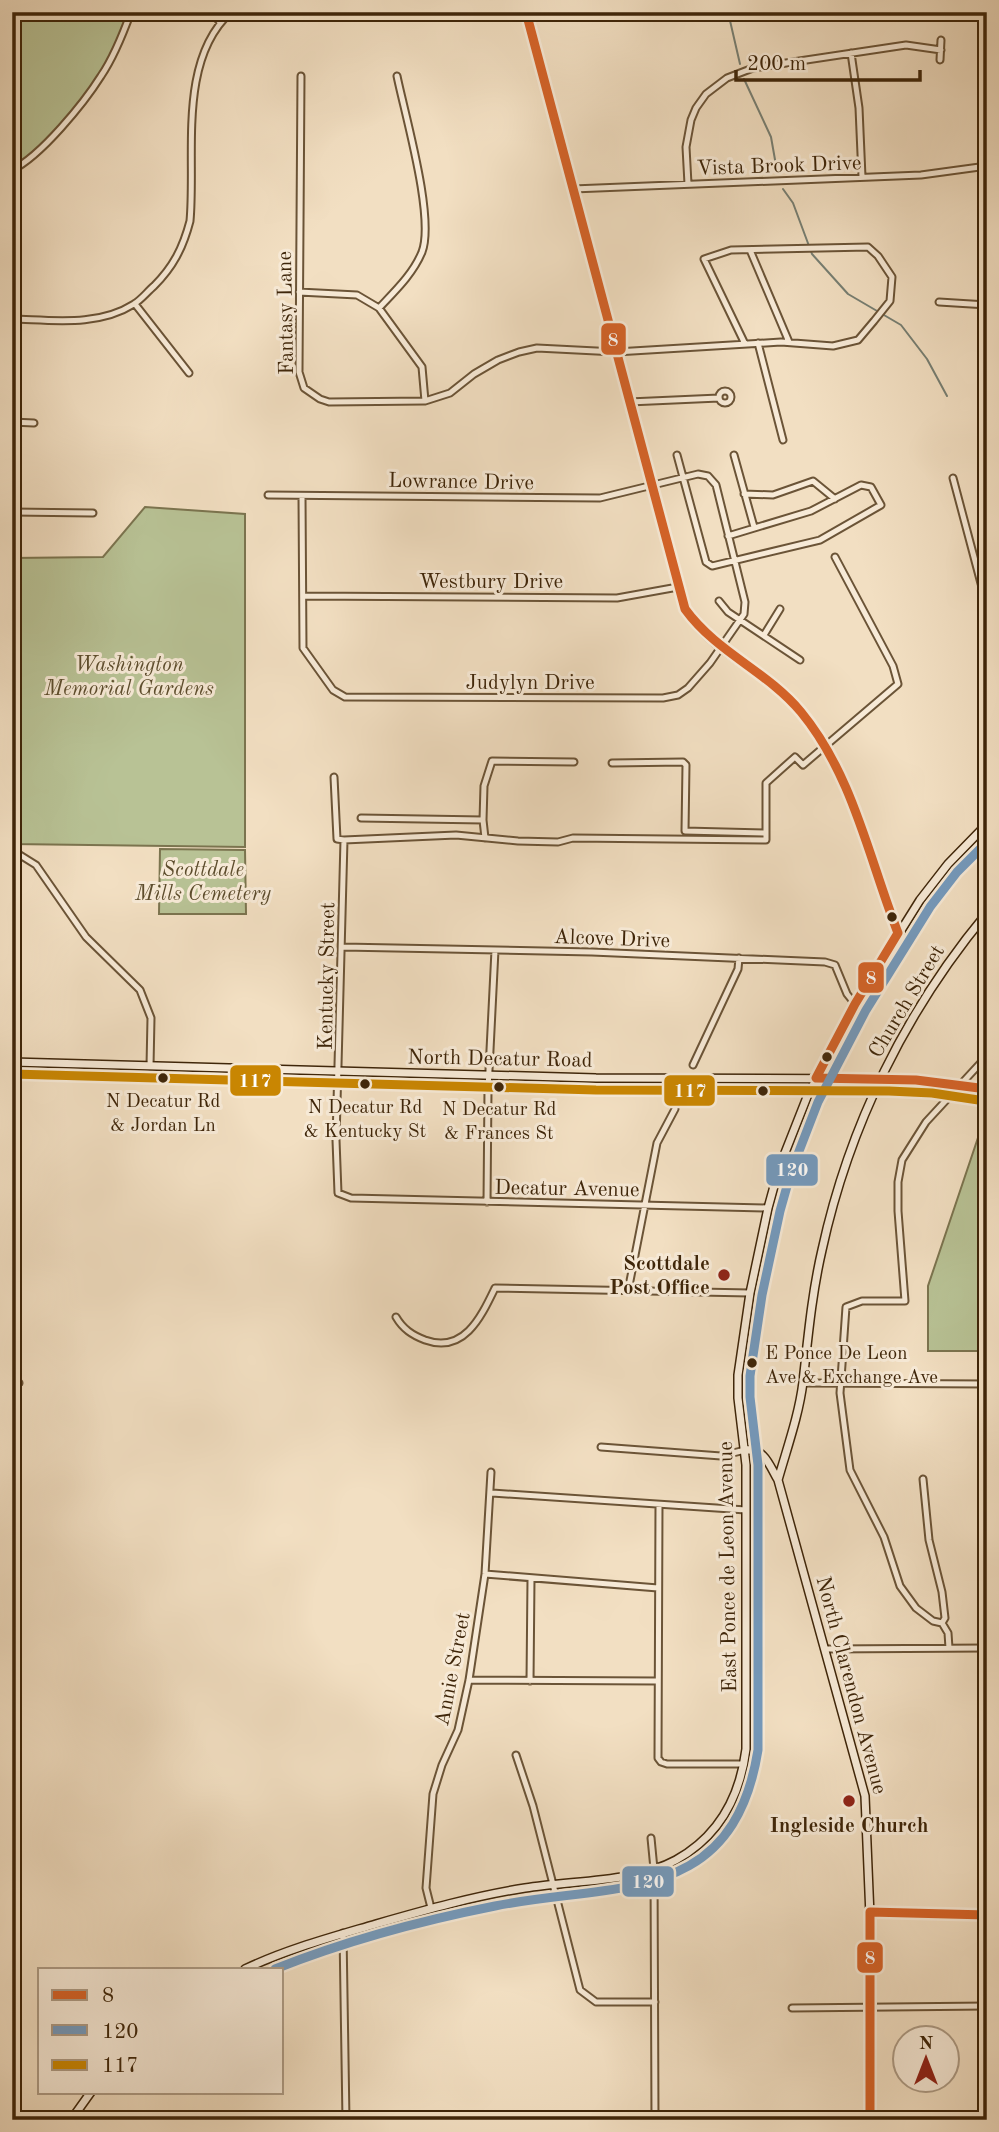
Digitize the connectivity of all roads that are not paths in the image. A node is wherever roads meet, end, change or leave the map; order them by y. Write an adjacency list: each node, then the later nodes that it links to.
1 (131, 12): 13 (street)
2 (211, 12): 5 (street)
3 (231, 12): 5 (street)
4 (526, 12): 16 (main road)
5 (220, 22): 20 (street)
6 (941, 40): 7 (street)
7 (941, 50): 8 (street); 9 (street)
8 (851, 54): 14 (street); 15 (street)
9 (940, 60)
10 (301, 76): 18 (street, Fantasy Lane)
11 (397, 76): 22 (street)
12 (987, 166): 14 (street, Vista Brook Drive)
13 (12, 170)
14 (862, 177): 15 (street, Vista Brook Drive)
15 (688, 184): 16 (street, Vista Brook Drive)
16 (573, 189): 27 (main road)
17 (750, 250): 24 (street); 24 (street, Fantasy Lane); 26 (street)
18 (299, 292): 22 (street); 30 (street, Fantasy Lane)
19 (939, 302): 21 (street)
20 (135, 304): 23 (street); 28 (street)
21 (987, 305)
22 (379, 307): 30 (street)
23 (12, 319)
24 (789, 342): 25 (street, Fantasy Lane)
25 (758, 343): 26 (street, Fantasy Lane); 34 (street)
26 (745, 344): 27 (street, Fantasy Lane)
27 (616, 352): 30 (street, Fantasy Lane); 31 (main road)
28 (189, 373)
29 (719, 398): 31 (street)
30 (425, 401)
31 (629, 402): 39 (main road)
32 (12, 422): 33 (street)
33 (34, 423)
34 (783, 439)
35 (677, 455): 37 (street)
36 (734, 455): 40 (street)
37 (683, 478): 39 (street, Lowrance Drive); 47 (street); 49 (street)
38 (953, 478): 53 (street)
39 (652, 487): 42 (street, Lowrance Drive); 50 (main road)
40 (744, 494): 43 (street); 46 (street)
41 (268, 495): 42 (street, Lowrance Drive)
42 (302, 496): 51 (street)
43 (835, 499): 46 (street); 49 (street)
44 (12, 512): 45 (street)
45 (93, 513)
46 (754, 527): 47 (street)
47 (728, 536): 49 (street)
48 (835, 557): 59 (street)
49 (734, 562): 55 (street)
50 (678, 587): 51 (street, Westbury Drive); 57 (main road)
51 (303, 596): 57 (street, Judylyn Drive)
52 (719, 601): 55 (street)
53 (987, 606)
54 (780, 609): 56 (street)
55 (741, 619): 56 (street); 57 (street, Judylyn Drive)
56 (764, 635): 58 (street)
57 (720, 648): 59 (main road)
58 (800, 660)
59 (825, 746): 66 (street); 71 (main road)
60 (574, 762): 64 (street)
61 (612, 763): 66 (street)
62 (334, 777): 68 (street, Kentucky Street)
63 (361, 818): 64 (street)
64 (483, 820): 67 (street)
65 (987, 824): 71 (main road, East Ponce de Leon Avenue)
66 (685, 835): 67 (street)
67 (485, 838): 68 (street)
68 (344, 840): 72 (street, Kentucky Street)
69 (12, 850): 79 (street)
70 (987, 913): 83 (main road, Church Street)
71 (898, 933): 75 (main road, East Ponce de Leon Avenue)
72 (343, 947): 73 (street, Alcove Drive); 80 (street, Kentucky Street)
73 (495, 950): 74 (street, Alcove Drive); 81 (street)
74 (739, 958): 75 (street, Alcove Drive); 78 (street)
75 (855, 1004): 82 (main road, East Ponce de Leon Avenue)
76 (987, 1056): 84 (street)
77 (12, 1062): 79 (main road, North Decatur Road)
78 (693, 1065)
79 (150, 1066): 80 (main road, North Decatur Road)
80 (338, 1071): 81 (main road, North Decatur Road); 87 (street, Kentucky Street)
81 (490, 1075): 82 (main road, North Decatur Road); 88 (street)
82 (816, 1079): 83 (main road, North Decatur Road); 90 (main road, East Ponce de Leon Avenue)
83 (879, 1079): 84 (main road, North Decatur Road); 94 (main road, Church Street)
84 (960, 1084): 85 (main road, North Decatur Road); 95 (street)
85 (987, 1089)
86 (675, 1109): 89 (street)
87 (366, 1198): 88 (street, Decatur Avenue)
88 (487, 1202): 89 (street, Decatur Avenue)
89 (644, 1206): 90 (street, Decatur Avenue); 91 (street)
90 (768, 1208): 92 (main road, East Ponce de Leon Avenue)
91 (628, 1291): 92 (street); 93 (street)
92 (750, 1293): 99 (main road, East Ponce de Leon Avenue)
93 (396, 1317)
94 (803, 1383): 95 (street); 102 (main road, Church Street)
95 (839, 1384): 96 (street); 109 (street)
96 (986, 1384): 97 (street)
97 (987, 1424)
98 (601, 1447): 99 (street)
99 (745, 1450): 102 (main road, North Clarendon Avenue); 105 (main road, East Ponce de Leon Avenue)
100 (491, 1472): 103 (street, Annie Street)
101 (923, 1479): 109 (street)
102 (778, 1480): 112 (main road, North Clarendon Avenue)
103 (492, 1493): 104 (street); 106 (street, Annie Street)
104 (659, 1505): 105 (street); 108 (street)
105 (746, 1510): 117 (main road, East Ponce de Leon Avenue)
106 (485, 1574): 107 (street); 113 (street, Annie Street)
107 (531, 1578): 108 (street); 114 (street)
108 (658, 1588): 115 (street)
109 (942, 1623): 110 (street)
110 (948, 1648): 111 (street); 112 (street)
111 (987, 1648)
112 (825, 1649): 122 (main road, North Clarendon Avenue)
113 (469, 1681): 114 (street); 121 (street, Annie Street)
114 (530, 1681): 115 (street)
115 (657, 1681): 117 (street)
116 (516, 1755): 120 (street)
117 (744, 1764): 119 (main road, East Ponce de Leon Avenue)
118 (651, 1838): 119 (street)
119 (654, 1869): 120 (main road, East Ponce de Leon Avenue); 126 (street)
120 (554, 1884): 121 (main road, East Ponce de Leon Avenue); 126 (street)
121 (431, 1909): 124 (main road, East Ponce de Leon Avenue)
122 (870, 1912): 123 (street); 127 (main road, North Clarendon Avenue)
123 (987, 1915)
124 (343, 1933): 125 (main road, East Ponce de Leon Avenue); 132 (street)
125 (248, 1968)
126 (655, 2002): 133 (street)
127 (871, 2006): 128 (street); 129 (street); 134 (main road, North Clarendon Avenue)
128 (987, 2006)
129 (792, 2008)
130 (90, 2094): 131 (main road)
131 (71, 2120)
132 (346, 2120)
133 (655, 2120)
134 (870, 2120)

